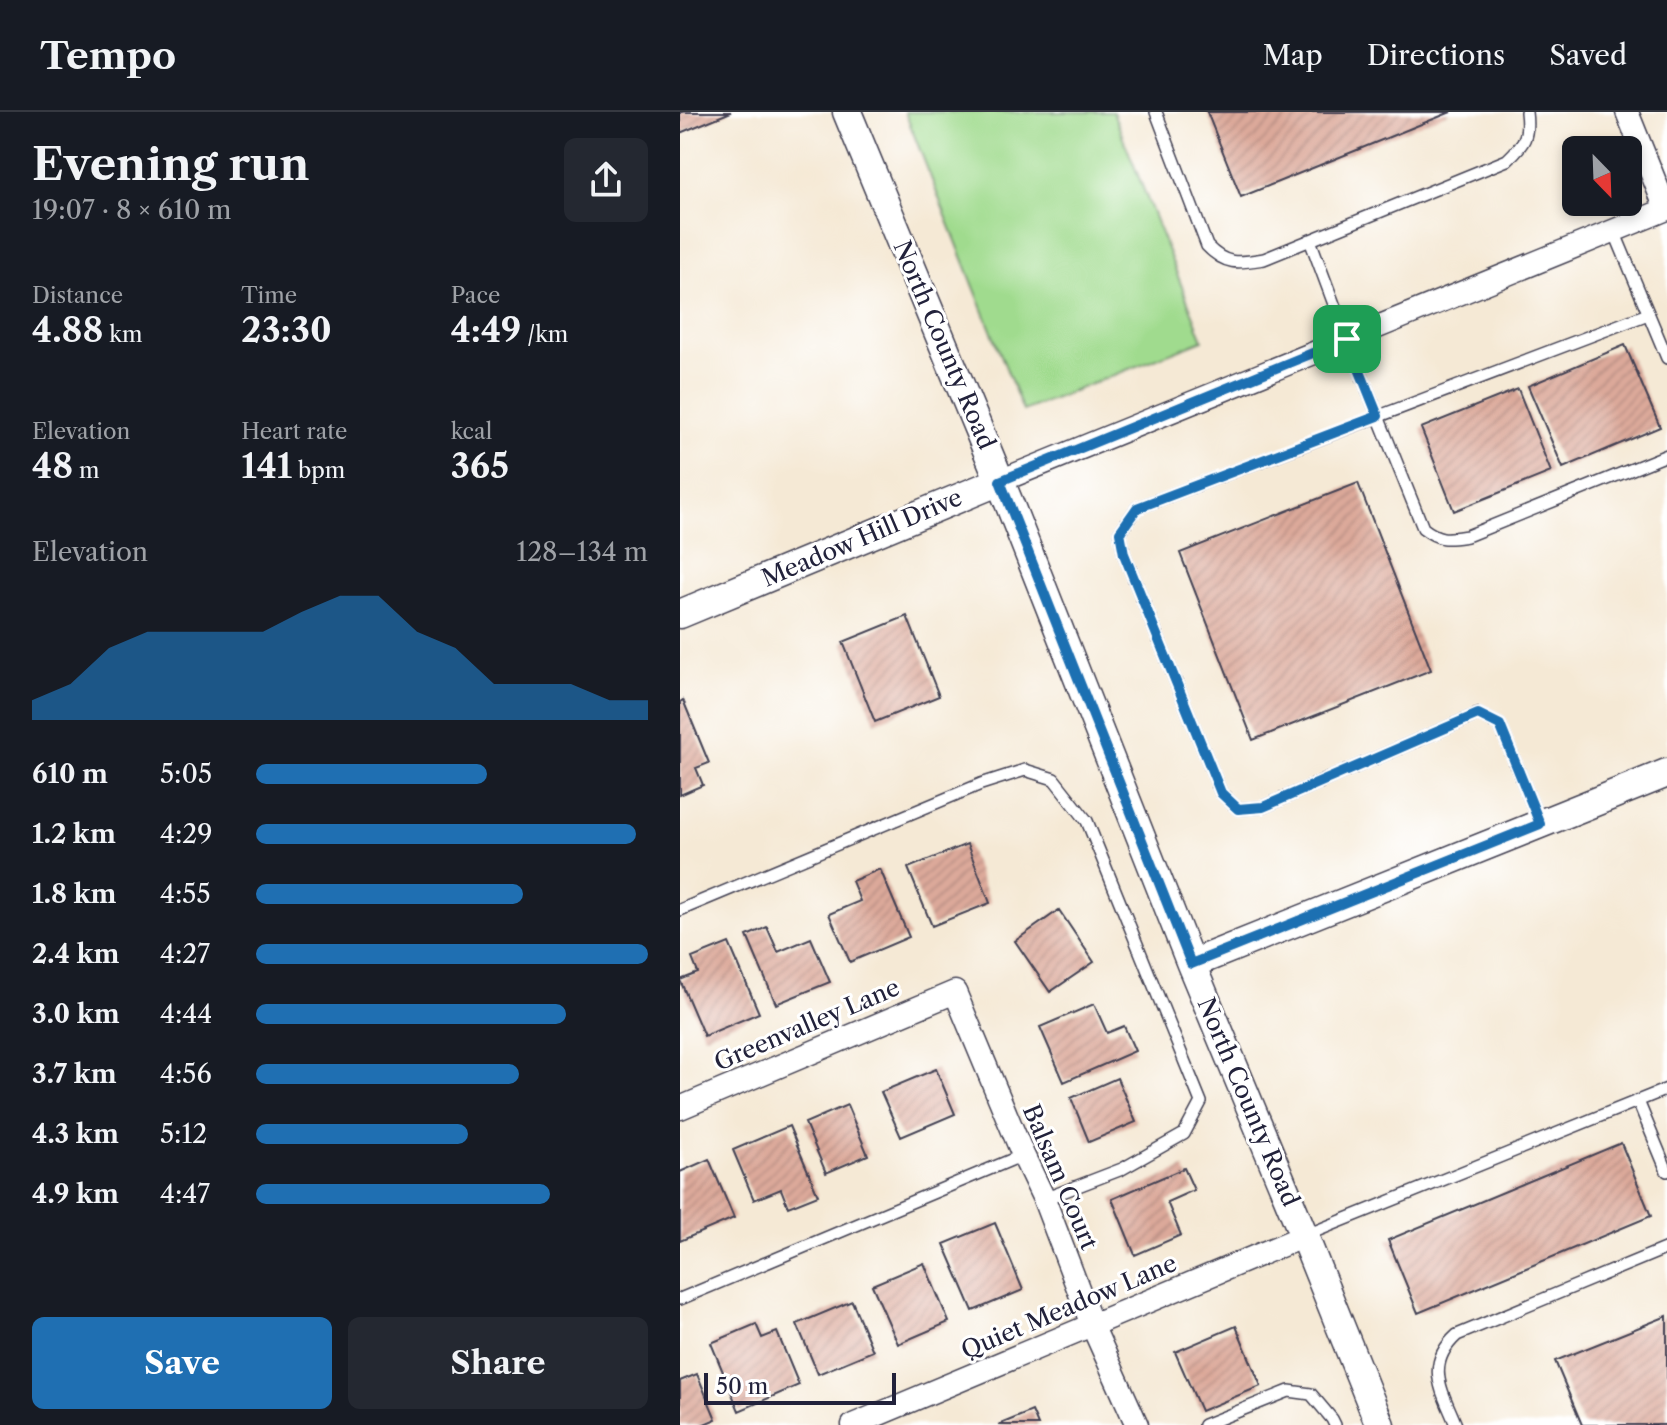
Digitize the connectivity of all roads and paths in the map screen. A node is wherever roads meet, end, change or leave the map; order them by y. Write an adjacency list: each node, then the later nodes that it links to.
1 (847, 112): 13 (street, North County Road)
2 (1156, 112): 7 (lane)
3 (1526, 112): 7 (lane)
4 (1627, 112): 5 (street)
5 (1667, 210): 6 (street, Meadow Hill Drive)
6 (1614, 231): 8 (lane); 9 (street, Meadow Hill Drive)
7 (1310, 240): 9 (lane)
8 (1648, 314): 10 (lane); 11 (lane)
9 (1347, 339): 11 (lane); 13 (street, Meadow Hill Drive)
10 (1667, 358)
11 (1378, 416): 12 (lane); 16 (lane)
12 (1667, 455)
13 (1000, 481): 14 (street, Meadow Hill Drive); 18 (street, North County Road)
14 (680, 614)
15 (1667, 773): 16 (street)
16 (1540, 824): 18 (street)
17 (680, 910): 25 (lane)
18 (1191, 964): 26 (street, North County Road)
19 (955, 992): 22 (street, Greenvalley Lane); 23 (street, Balsam Court)
20 (1667, 1089): 21 (lane)
21 (1638, 1101): 24 (lane); 26 (lane)
22 (680, 1108)
23 (1023, 1155): 25 (street, Balsam Court); 28 (lane)
24 (1667, 1171)
25 (1044, 1199): 29 (street, Balsam Court)
26 (1304, 1236): 29 (street, Quiet Meadow Lane); 34 (street, North County Road)
27 (1667, 1248): 35 (lane)
28 (680, 1299)
29 (1092, 1325): 30 (street, Quiet Meadow Lane); 31 (street, Balsam Court)
30 (855, 1425)
31 (1137, 1425)
32 (1204, 1425): 33 (lane)
33 (1335, 1425)
34 (1380, 1425)
35 (1456, 1425)

